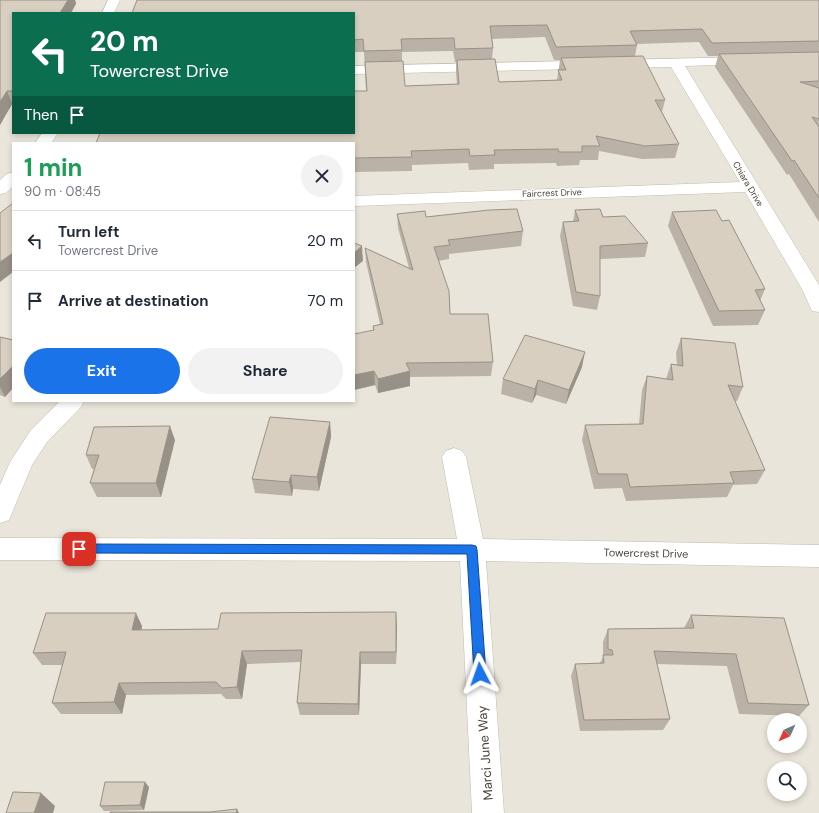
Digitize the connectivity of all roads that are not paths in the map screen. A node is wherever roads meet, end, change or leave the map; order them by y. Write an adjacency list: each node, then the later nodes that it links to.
1 (114, 0): 2 (street)
2 (108, 12)
3 (755, 61): 4 (street)
4 (676, 63): 5 (street); 7 (street, Chiara Drive)
5 (355, 70)
6 (12, 178): 8 (street)
7 (750, 187): 9 (street, Faircrest Drive); 10 (street, Chiara Drive)
8 (0, 189)
9 (355, 201)
10 (819, 306)
11 (72, 402): 13 (street)
12 (454, 457): 15 (street)
13 (0, 513)
14 (0, 549): 15 (street, Towercrest Drive)
15 (472, 550): 16 (street, Towercrest Drive); 17 (street, Marci June Way)
16 (819, 556)
17 (488, 813)

